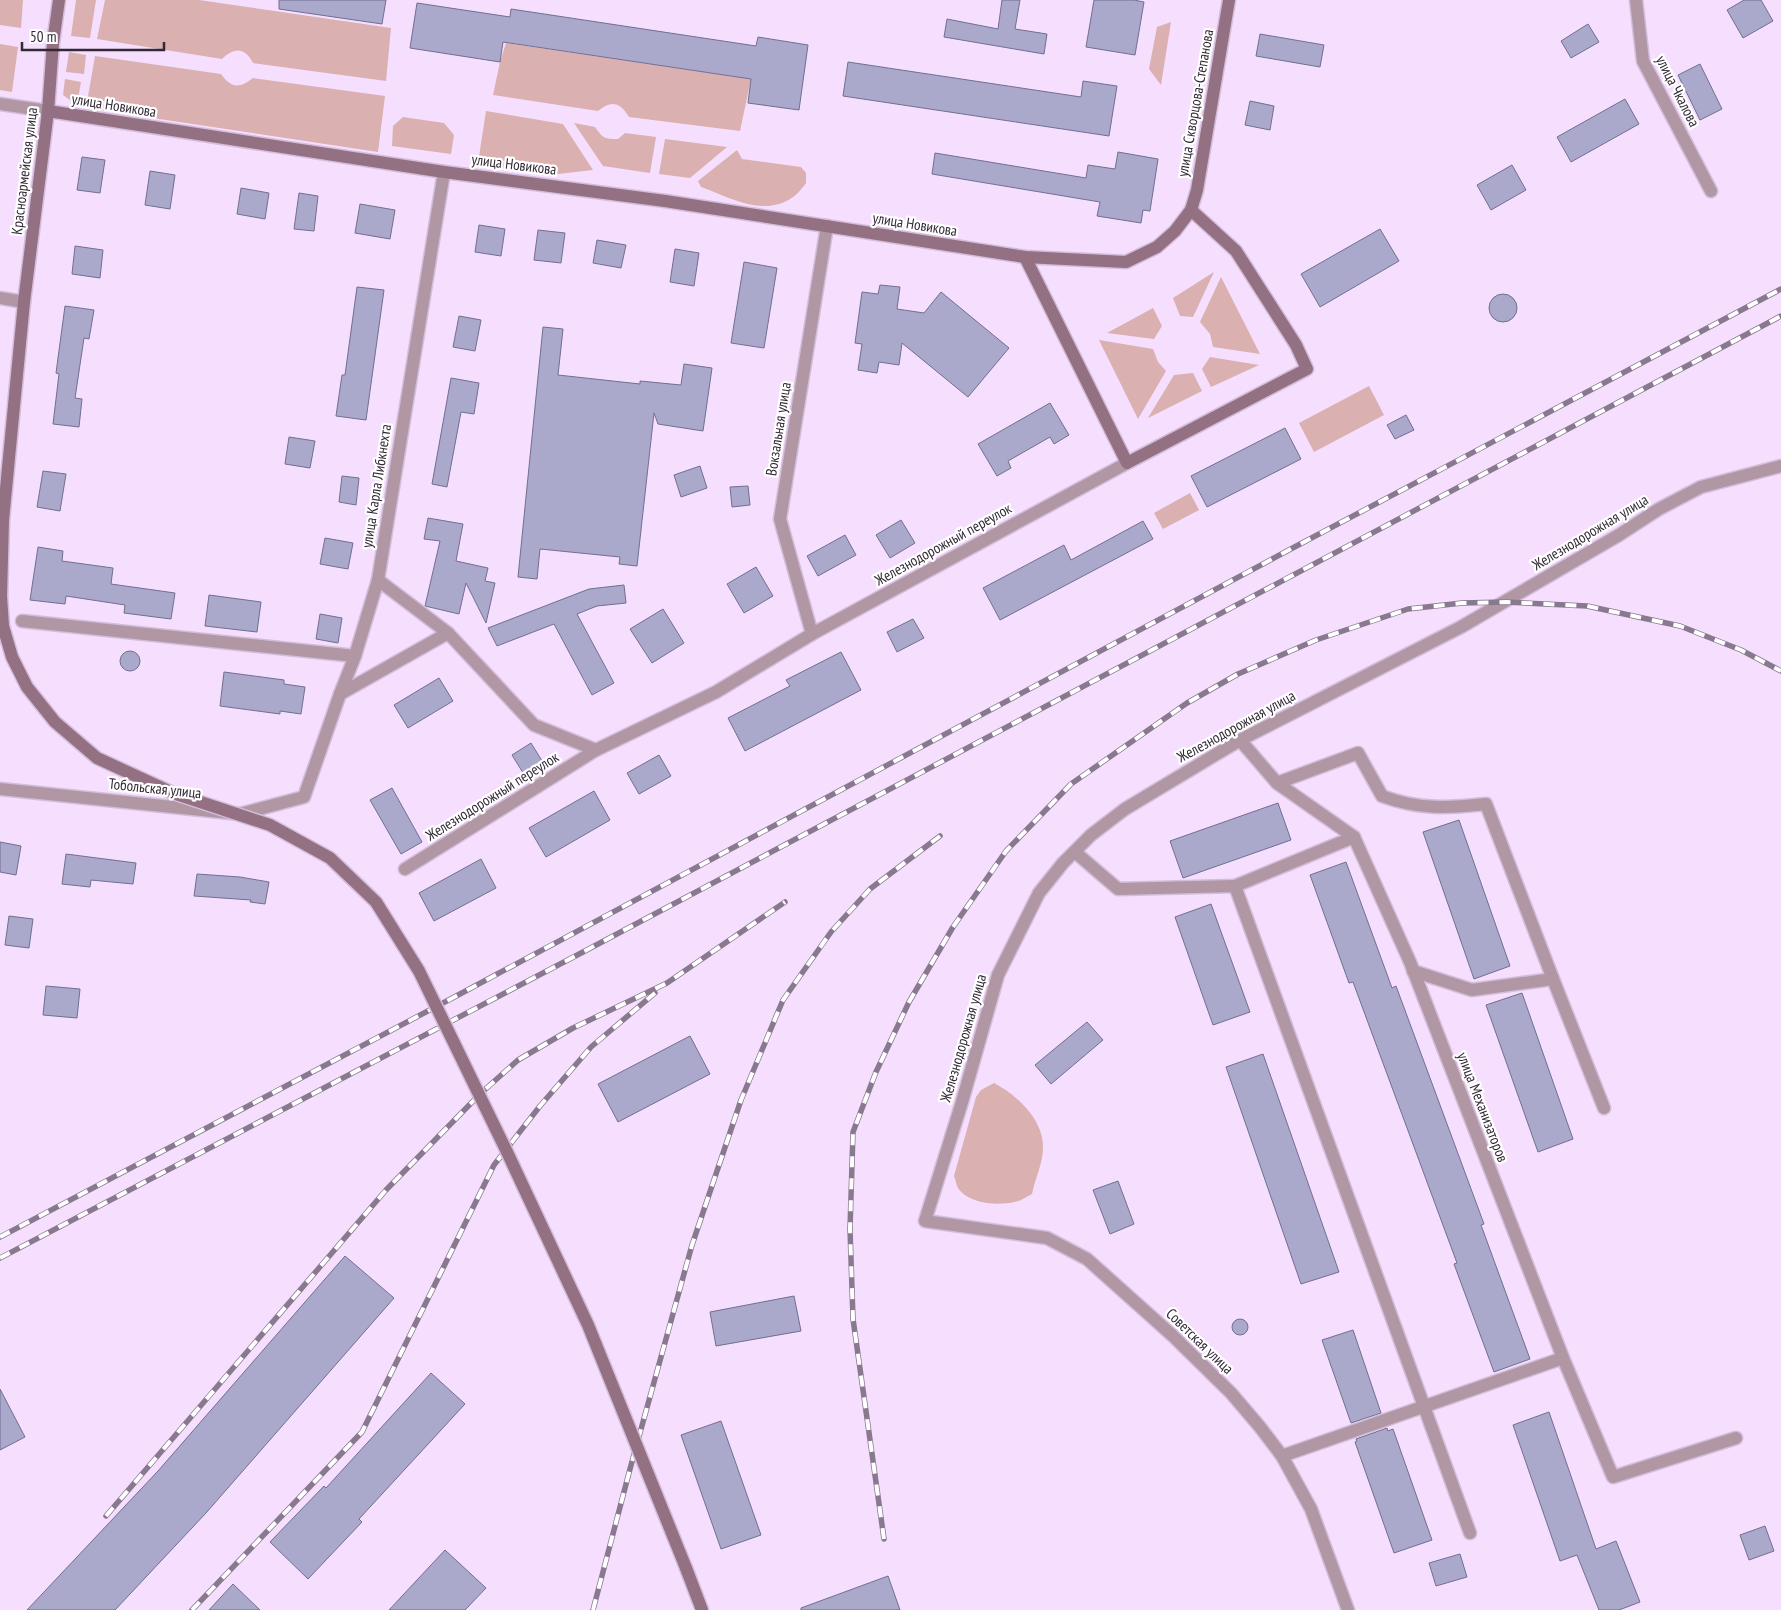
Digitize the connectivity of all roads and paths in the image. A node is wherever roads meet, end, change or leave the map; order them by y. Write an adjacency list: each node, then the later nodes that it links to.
1 (59, 0): 5 (street, Красноармейская улица)
2 (1229, 0): 8 (street, улица Скворцова-Степанова)
3 (1636, 0): 7 (street, улица Чкалова)
4 (0, 104): 5 (street, улица Новикова)
5 (48, 111): 6 (street, улица Новикова); 12 (street, Красноармейская улица)
6 (444, 172): 9 (street, улица Новикова); 17 (street, улица Карла Либкнехта)
7 (1711, 191)
8 (1191, 210): 10 (street, улица Новикова); 13 (street, Железнодорожный переулок)
9 (827, 226): 10 (street, улица Новикова); 21 (street, Вокзальная улица)
10 (1024, 257): 13 (street)
11 (0, 298): 12 (street)
12 (24, 302): 14 (street, Красноармейская улица)
13 (1127, 463): 21 (street, Железнодорожный переулок)
14 (8, 464): 16 (street, Красноармейская улица); 18 (street, Красноармейская улица)
15 (1781, 466): 24 (street, Железнодорожная улица)
16 (0, 493)
17 (378, 580): 20 (street, Железнодорожный переулок); 22 (street, улица Карла Либкнехта)
18 (1, 596): 42 (street, Красноармейская улица, bridge)
19 (22, 621): 22 (street)
20 (448, 633): 23 (street); 25 (street, Железнодорожный переулок)
21 (812, 634): 25 (street, Железнодорожный переулок)
22 (355, 656): 23 (street, улица Карла Либкнехта)
23 (340, 694): 28 (street, улица Карла Либкнехта)
24 (1240, 740): 26 (street); 30 (street, Железнодорожная улица)
25 (596, 750): 31 (street, Железнодорожный переулок)
26 (1277, 783): 29 (street); 34 (street)
27 (0, 789): 28 (street, Тобольская улица)
28 (304, 797)
29 (1354, 837): 32 (street); 33 (street, улица Механизаторов)
30 (1075, 852): 32 (street); 36 (street, Железнодорожная улица)
31 (405, 869)
32 (1235, 886): 38 (street)
33 (1413, 971): 34 (street); 37 (street, улица Механизаторов)
34 (1552, 979): 35 (street)
35 (1604, 1108)
36 (925, 1221): 40 (street, Советская улица)
37 (1563, 1358): 38 (street); 39 (street, улица Механизаторов)
38 (1424, 1407): 40 (street); 41 (street)
39 (1736, 1438)
40 (1282, 1456): 43 (street, Советская улица)
41 (1470, 1534)
42 (702, 1610)
43 (1348, 1610)

